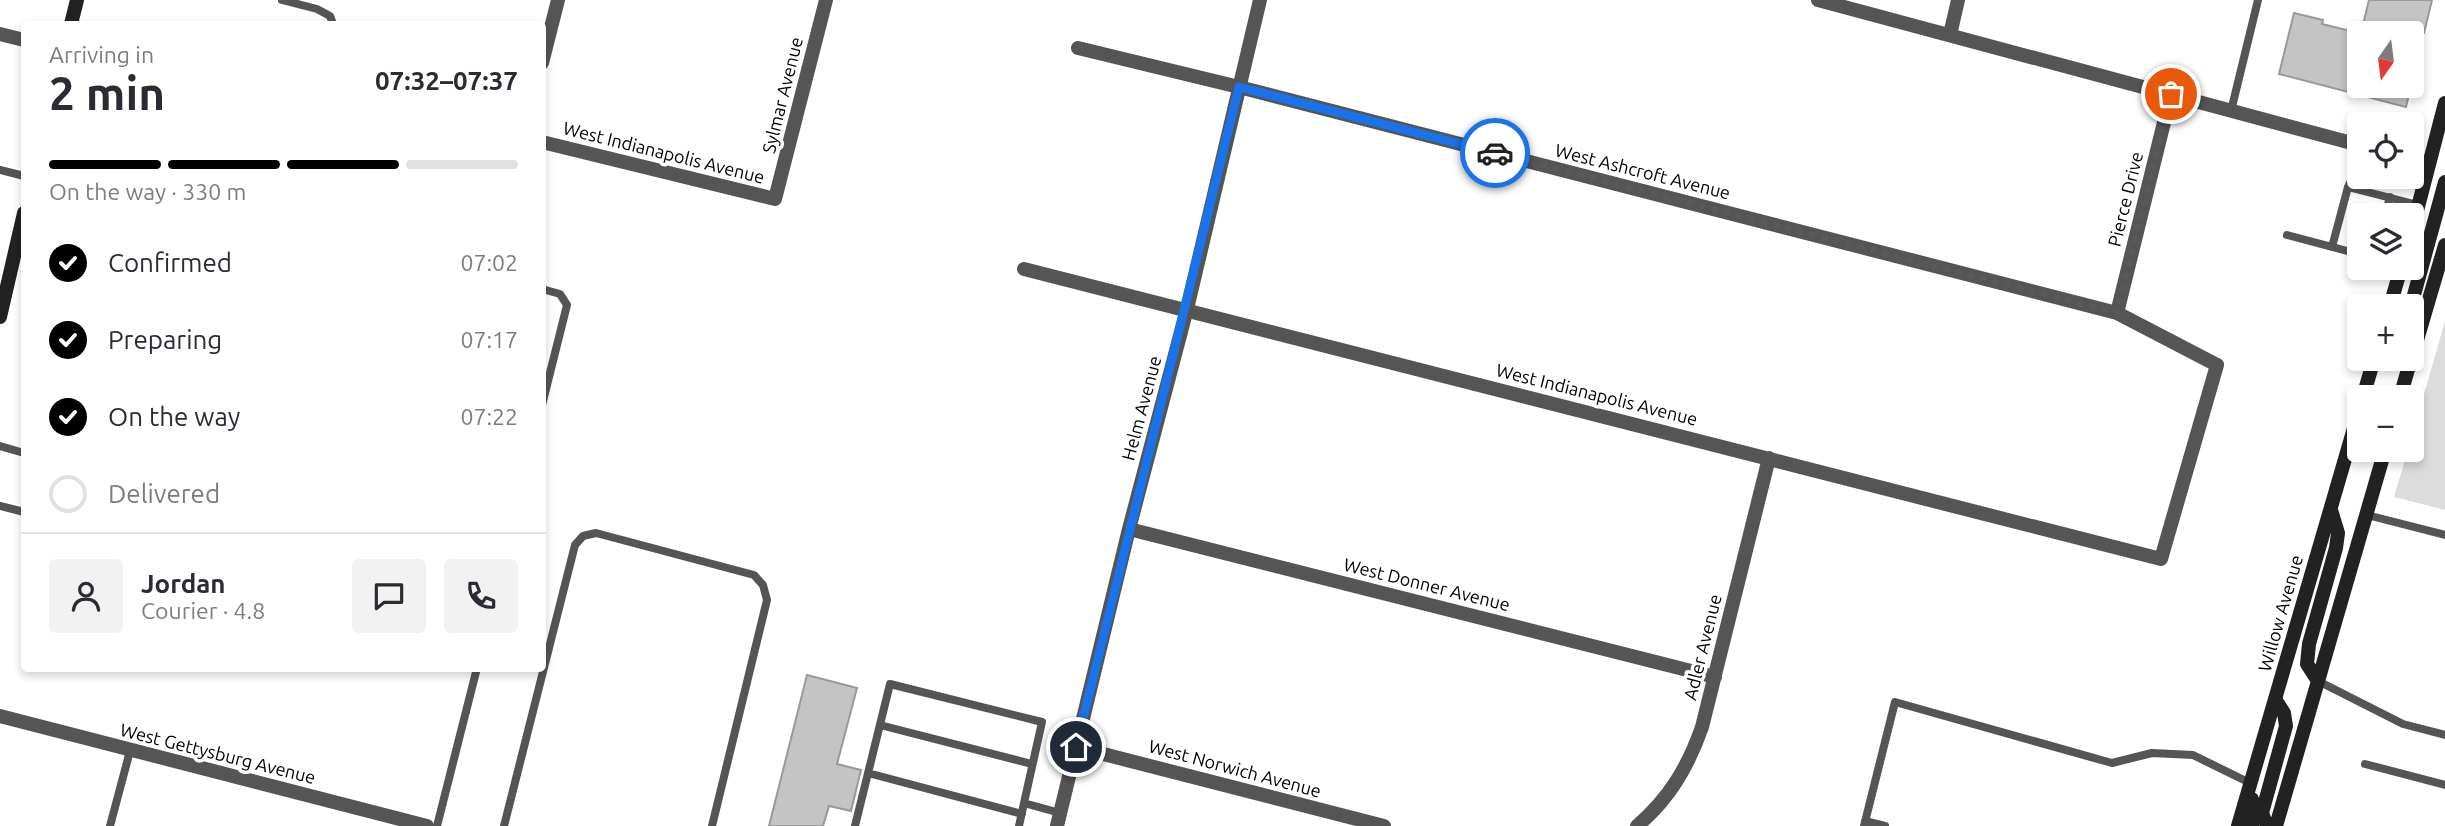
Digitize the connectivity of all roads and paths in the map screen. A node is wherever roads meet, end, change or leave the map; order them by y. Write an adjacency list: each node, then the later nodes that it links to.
1 (77, 0): 9 (main road)
2 (282, 0): 10 (lane)
3 (558, 0): 14 (street)
4 (826, 0): 30 (street, Sylmar Avenue)
5 (1260, 0): 16 (street, Helm Avenue)
6 (1818, 0): 12 (street)
7 (1958, 0): 12 (street)
8 (2258, 0): 19 (lane)
9 (72, 21)
10 (332, 21)
11 (0, 34): 13 (street)
12 (1950, 35): 17 (street)
13 (21, 39)
14 (546, 47)
15 (1078, 48): 16 (street, West Ashcroft Avenue)
16 (1239, 87): 43 (street, Helm Avenue); 44 (street, West Ashcroft Avenue)
17 (2171, 94): 19 (street); 44 (street, Pierce Drive)
18 (2445, 103): 23 (main road)
19 (2231, 111): 20 (street)
20 (2347, 142)
21 (546, 143): 30 (street, West Indianapolis Avenue)
22 (2424, 163): 23 (street)
23 (2429, 164): 26 (main road); 33 (main road)
24 (0, 170): 25 (lane)
25 (21, 175)
26 (2445, 179): 41 (main road)
27 (2347, 189): 37 (lane)
28 (2356, 189): 29 (lane)
29 (2390, 197): 31 (lane); 32 (lane)
30 (775, 199)
31 (2388, 203)
32 (2411, 203)
33 (2419, 203)
34 (21, 225): 42 (main road)
35 (2287, 235): 37 (lane)
36 (2445, 246): 45 (main road)
37 (2332, 247): 38 (lane)
38 (2347, 251)
39 (1024, 269): 43 (street, West Indianapolis Avenue)
40 (546, 290): 47 (lane)
41 (2414, 294)
42 (2, 298): 46 (main road)
43 (1187, 309): 51 (street, West Indianapolis Avenue); 57 (street, Helm Avenue)
44 (2117, 313): 59 (street, West Ashcroft Avenue)
45 (2424, 314)
46 (0, 317)
47 (546, 389)
48 (0, 446): 49 (lane)
49 (21, 452)
50 (2347, 452): 54 (main road, Willow Avenue)
51 (1769, 458): 59 (street, West Indianapolis Avenue); 63 (street, Adler Avenue)
52 (2382, 462): 56 (main road)
53 (0, 506): 55 (lane)
54 (2330, 509): 64 (main road); 65 (main road, Willow Avenue)
55 (21, 511)
56 (2367, 515): 58 (lane); 64 (main road)
57 (1129, 529): 63 (street, West Donner Avenue); 69 (street, Helm Avenue)
58 (2445, 535)
59 (2161, 559)
60 (546, 660): 84 (lane)
61 (476, 672): 82 (lane)
62 (543, 672): 83 (lane)
63 (1715, 677): 88 (street, Adler Avenue)
64 (2318, 681): 68 (lane); 93 (main road)
65 (2275, 699): 74 (main road, Willow Avenue); 92 (main road)
66 (0, 716): 70 (street, West Gettysburg Avenue)
67 (880, 724): 71 (lane); 71 (lane); 73 (lane)
68 (2445, 735)
69 (1076, 747): 78 (street, Helm Avenue); 87 (street, West Norwich Avenue)
70 (130, 751): 80 (lane); 81 (street, West Gettysburg Avenue)
71 (1032, 764): 76 (lane)
72 (2365, 764): 75 (lane)
73 (868, 773): 77 (lane); 85 (lane)
74 (2250, 783): 79 (lane); 90 (main road, Willow Avenue); 91 (main road)
75 (2445, 785)
76 (1024, 803): 77 (lane); 78 (lane)
77 (1022, 814): 86 (lane)
78 (1058, 819)
79 (1865, 823): 89 (lane)
80 (110, 826)
81 (427, 826)
82 (437, 826)
83 (504, 826)
84 (712, 826)
85 (855, 826)
86 (1019, 826)
87 (1384, 826)
88 (1637, 826)
89 (1885, 826)
90 (2238, 826)
91 (2252, 826)
92 (2267, 826)
93 (2276, 826)

